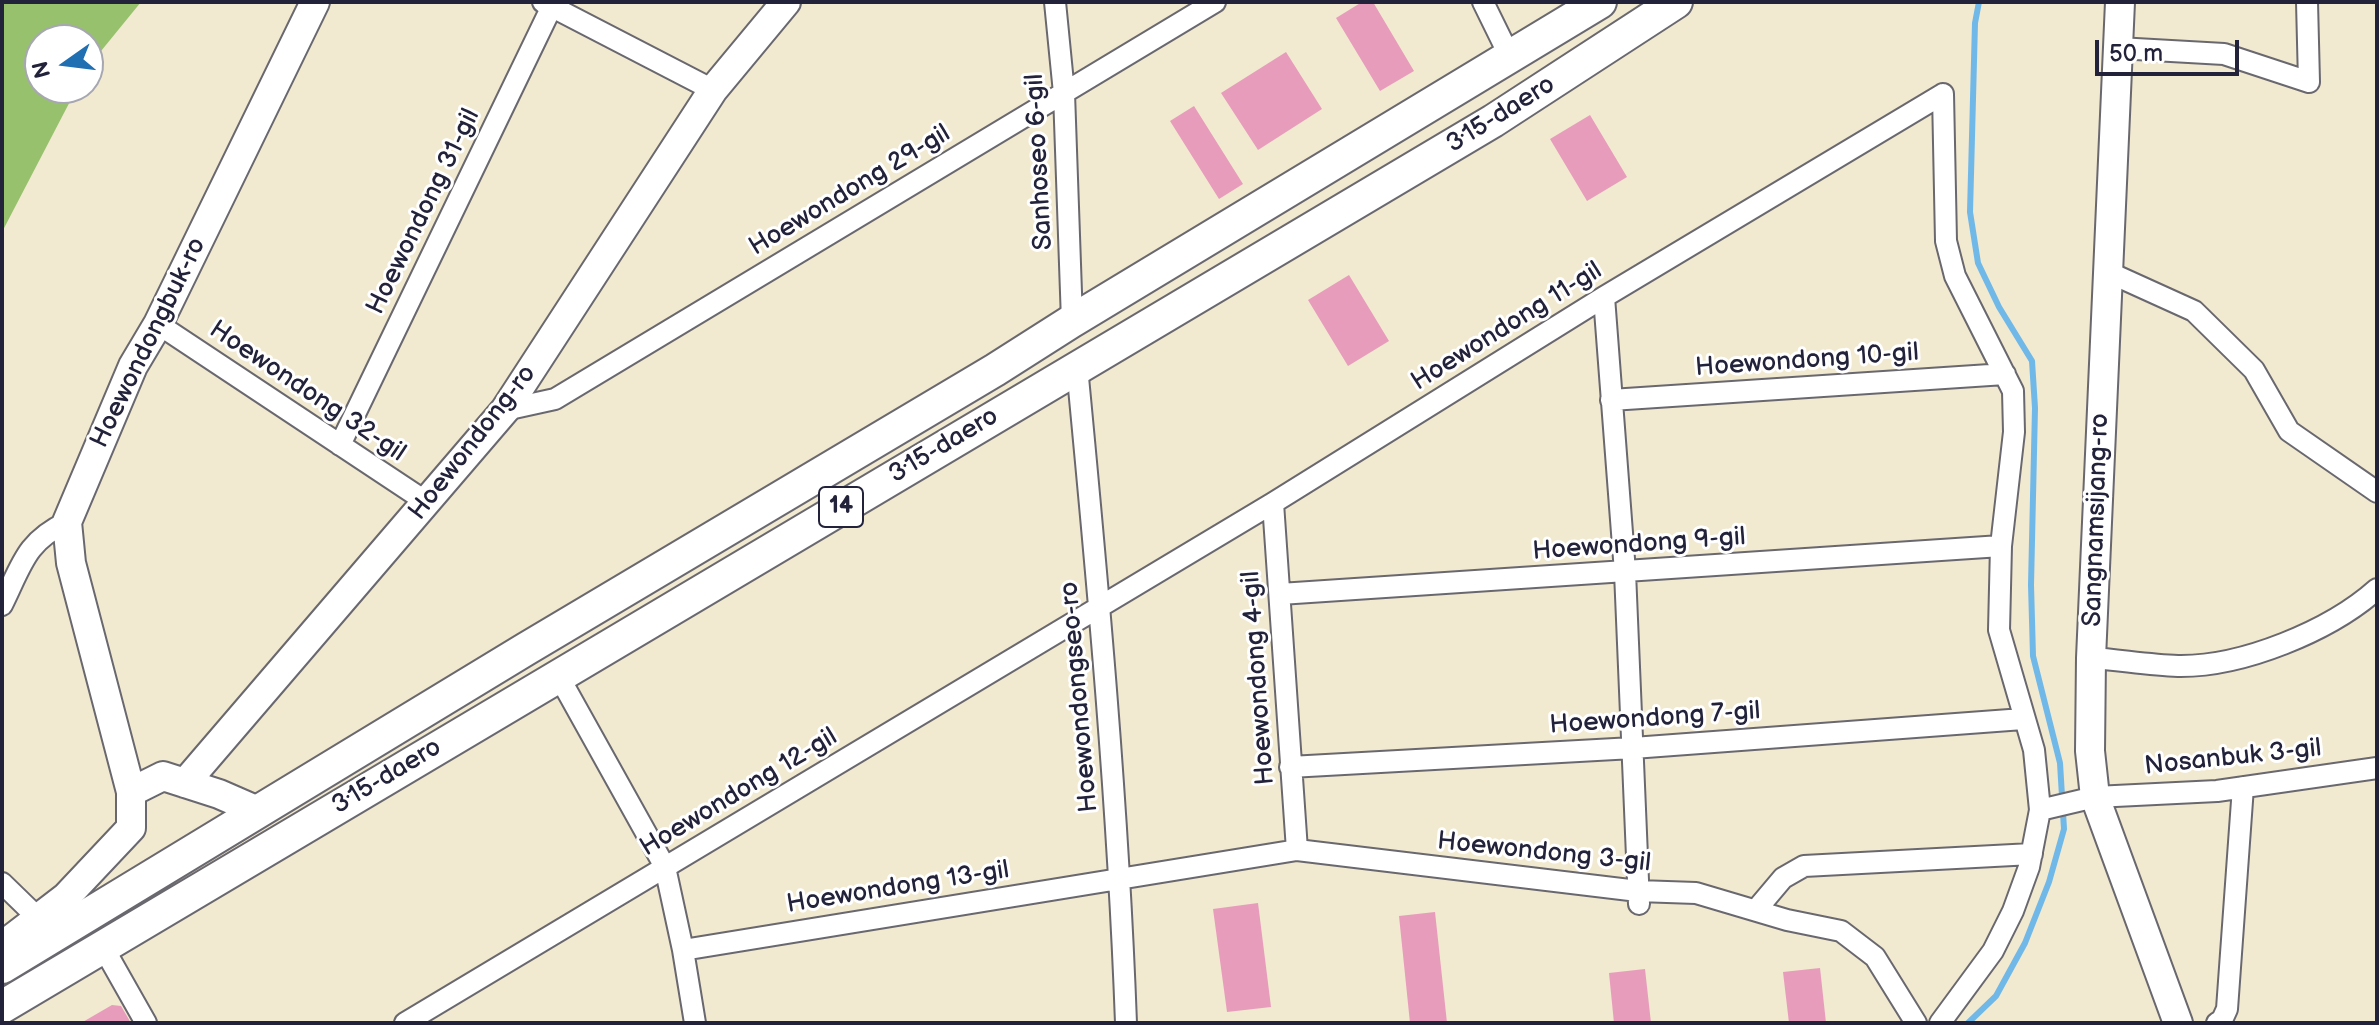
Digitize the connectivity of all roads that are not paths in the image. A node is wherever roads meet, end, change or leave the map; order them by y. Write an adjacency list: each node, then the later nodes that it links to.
1 (315, 2): 18 (main road, Hoewondongbuk-ro)
2 (786, 2): 13 (main road, Hoewondong-ro)
3 (1055, 2): 14 (street, Sanhoseo 6-gil)
4 (1215, 2): 14 (street, Hoewondong 29-gil)
5 (1483, 2): 12 (street)
6 (1600, 2): 12 (main road, 3·15-daero / 14)
7 (1676, 2): 19 (main road, 3·15-daero / 14)
8 (2120, 2): 11 (main road, Sangnamsijang-ro)
9 (2307, 2): 11 (street)
10 (550, 3): 13 (street); 23 (street, Hoewondong 31-gil)
11 (2118, 48): 15 (main road, Sangnamsijang-ro)
12 (1510, 57): 17 (main road, 3·15-daero / 14)
13 (713, 90): 22 (main road, Hoewondong-ro)
14 (1064, 93): 17 (street, Sanhoseo 6-gil); 22 (street, Hoewondong 29-gil)
15 (2108, 272): 24 (street); 34 (main road, Sangnamsijang-ro)
16 (1604, 297): 20 (street, Hoewondong 11-gil); 21 (street); 26 (street, Hoewondong 11-gil)
17 (1072, 321): 45 (main road, 3·15-daero / 14)
18 (158, 324): 23 (street, Hoewondong 32-gil); 27 (main road, Hoewondongbuk-ro)
19 (1077, 367): 33 (street, Hoewondongseo-ro); 35 (main road, 3·15-daero / 14)
20 (2005, 374): 21 (street, Hoewondong 10-gil); 28 (street)
21 (1611, 400): 29 (street)
22 (505, 410): 25 (main road, Hoewondong-ro)
23 (340, 445): 25 (street, Hoewondong 32-gil)
24 (2377, 492)
25 (428, 503): 40 (main road, Hoewondong-ro)
26 (1273, 503): 31 (street, Hoewondong 4-gil); 33 (street, Hoewondong 11-gil)
27 (67, 522): 32 (street); 42 (main road, Hoewondongbuk-ro)
28 (2001, 546): 29 (street, Hoewondong 9-gil); 36 (street)
29 (1625, 572): 31 (street, Hoewondong 9-gil); 37 (street)
30 (2377, 589): 34 (street)
31 (1280, 594): 38 (street, Hoewondong 4-gil)
32 (2, 605)
33 (1100, 607): 48 (street, Hoewondong 12-gil); 49 (street, Hoewondongseo-ro)
34 (2091, 658): 43 (main road, Sangnamsijang-ro)
35 (558, 675): 48 (street); 55 (main road, 3·15-daero / 14)
36 (2023, 719): 37 (street, Hoewondong 7-gil); 44 (street)
37 (1633, 748): 38 (street, Hoewondong 7-gil); 51 (street)
38 (1290, 767): 46 (street, Hoewondong 4-gil)
39 (2377, 768): 41 (street, Nosanbuk 3-gil)
40 (185, 783): 42 (main road); 45 (main road)
41 (2243, 787): 43 (street, Nosanbuk 3-gil); 66 (street)
42 (131, 792): 53 (main road, Hoewondongbuk-ro)
43 (2085, 799): 44 (street, Nosanbuk 3-gil); 65 (main road, Sangnamsijang-ro)
44 (2045, 809): 47 (street)
45 (258, 811): 57 (main road, 3·15-daero / 14)
46 (1297, 850): 49 (street, Hoewondong 3-gil); 51 (street, Hoewondong 3-gil)
47 (2032, 854): 52 (street); 64 (street)
48 (665, 867): 56 (street); 60 (street, Hoewondong 12-gil)
49 (1120, 878): 56 (street, Hoewondong 13-gil); 62 (street, Hoewondongseo-ro)
50 (2, 883): 53 (street)
51 (1639, 898): 52 (street, Hoewondong 3-gil)
52 (1756, 910): 63 (street, Hoewondong 3-gil)
53 (37, 917): 54 (main road, Hoewondongbuk-ro)
54 (2, 946)
55 (103, 947): 58 (main road, 3·15-daero / 14); 59 (street)
56 (683, 950): 61 (street)
57 (2, 967)
58 (2, 1007)
59 (146, 1023)
60 (405, 1023)
61 (695, 1023)
62 (1126, 1023)
63 (1916, 1023)
64 (1940, 1023)
65 (2178, 1023)
66 (2217, 1023)

